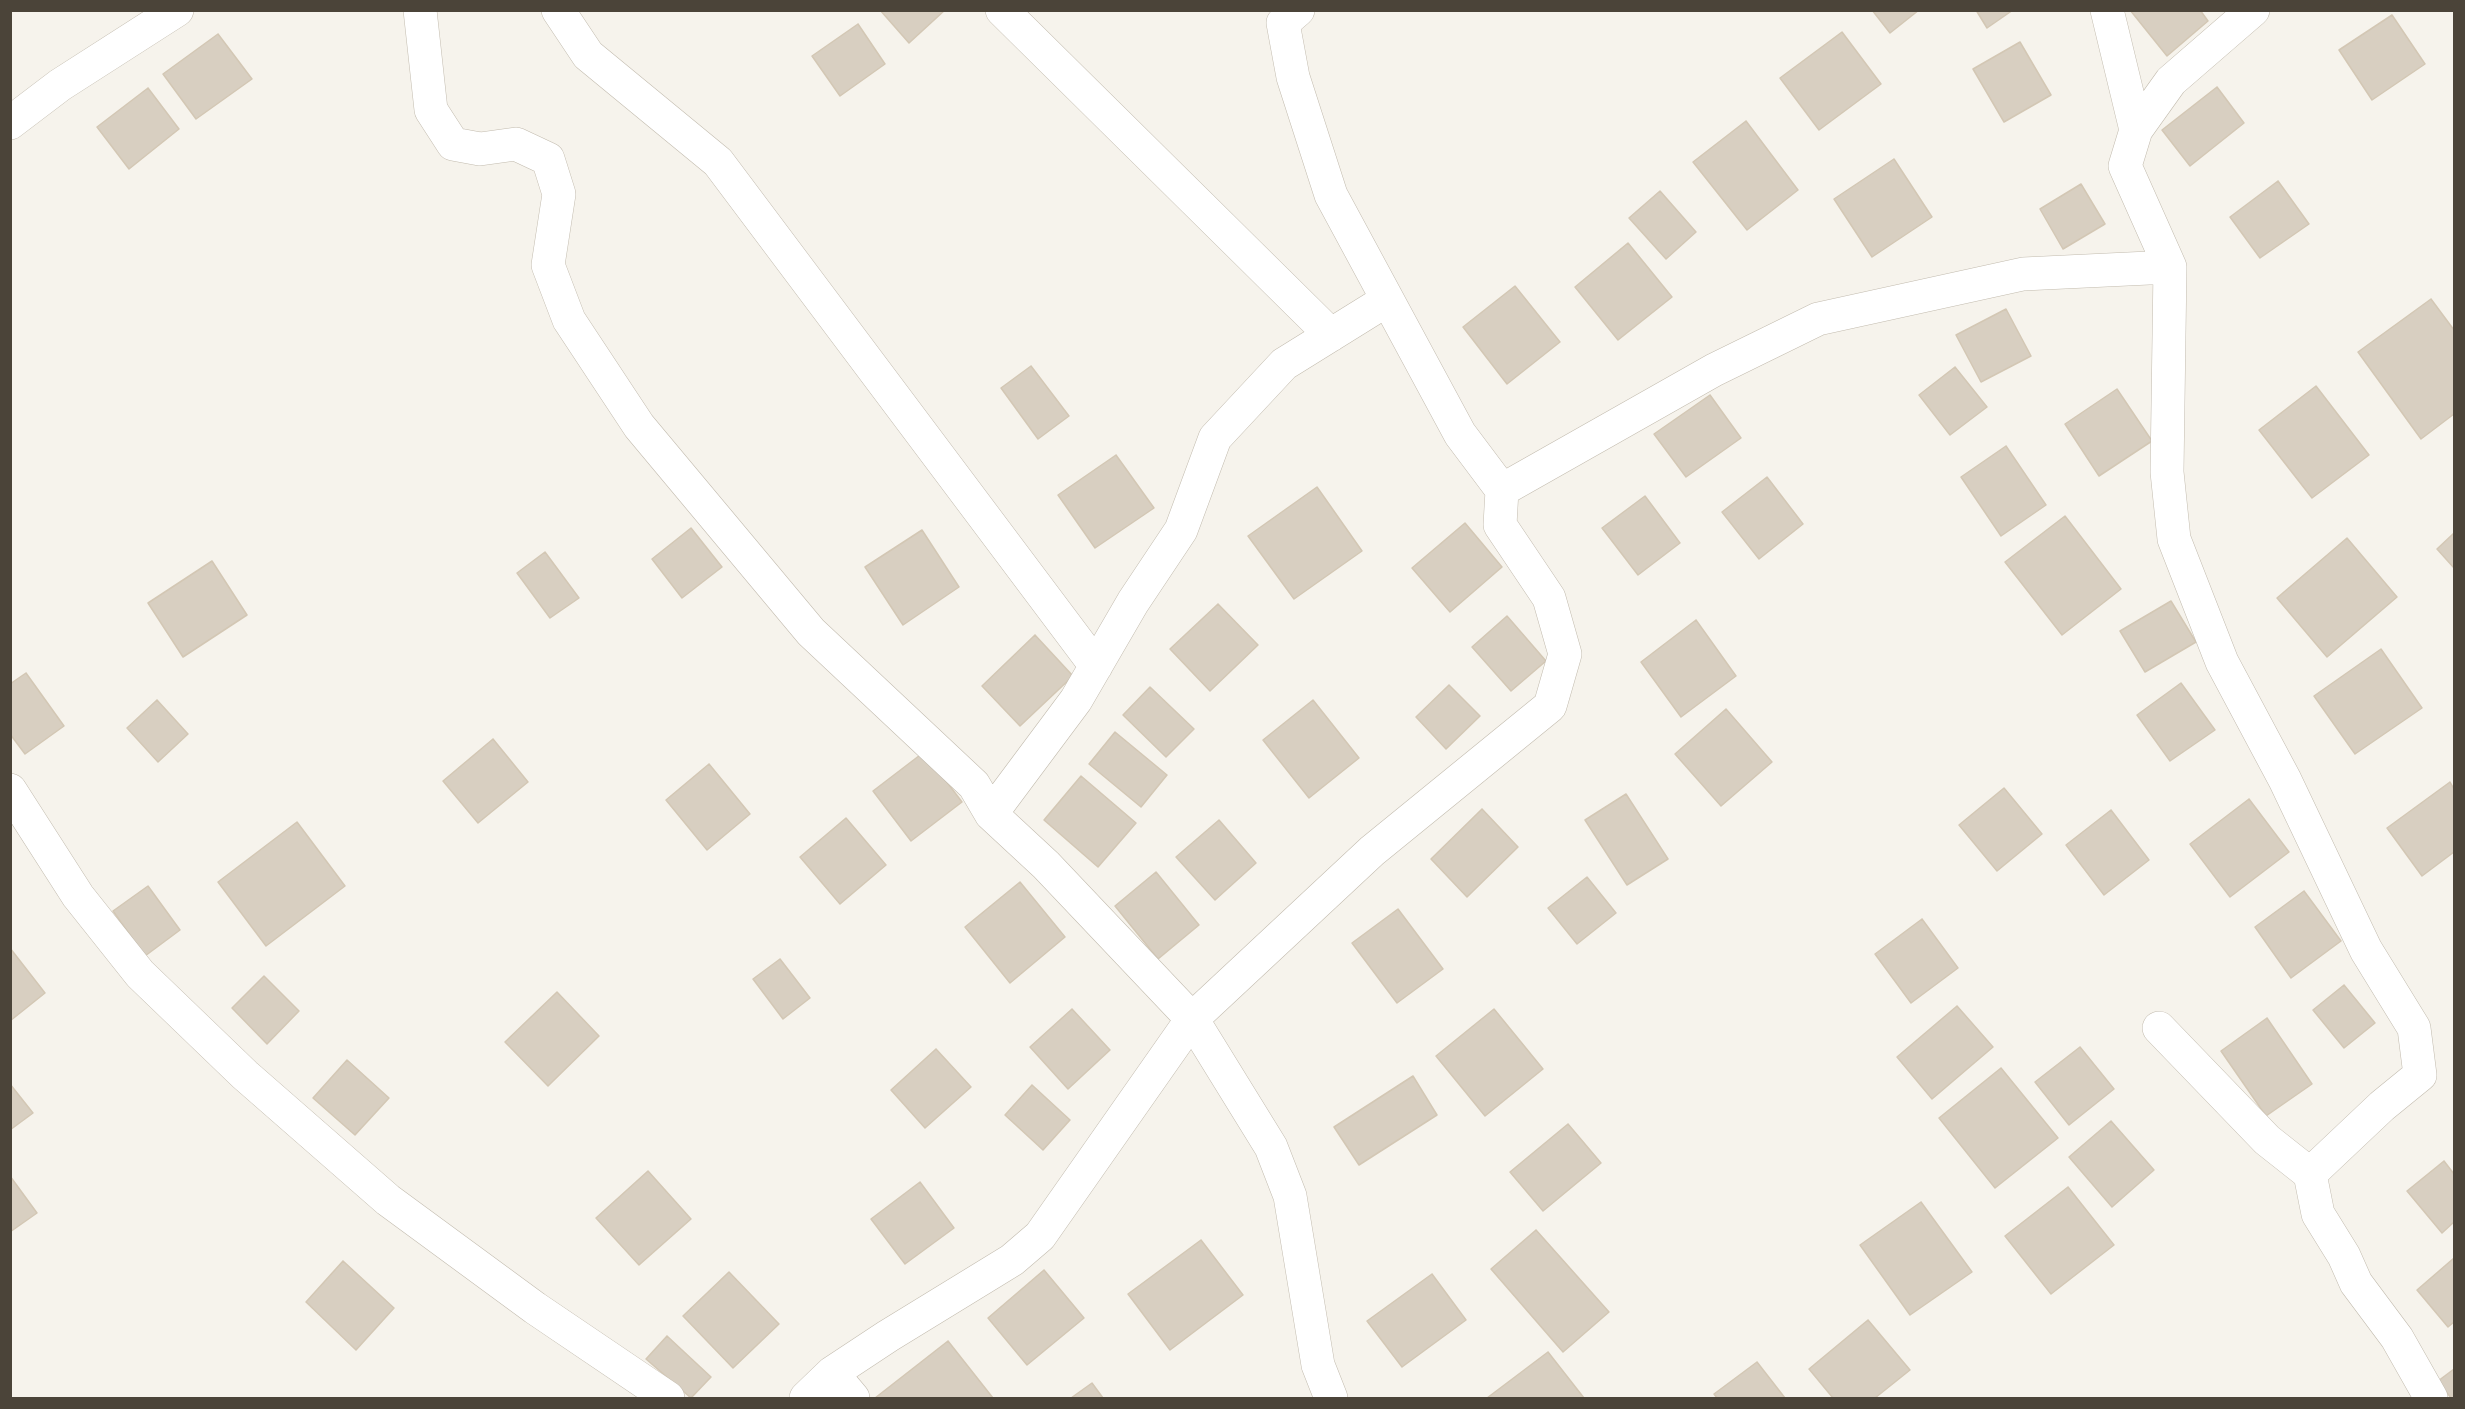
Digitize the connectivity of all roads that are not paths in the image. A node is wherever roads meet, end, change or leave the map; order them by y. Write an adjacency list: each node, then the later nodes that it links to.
1 (177, 10): 8 (street)
2 (420, 10): 16 (street)
3 (558, 10): 14 (street)
4 (1002, 10): 12 (street)
5 (1298, 10): 11 (street)
6 (2107, 10): 9 (street)
7 (2253, 10): 9 (street)
8 (10, 123)
9 (2136, 130): 10 (street)
10 (2170, 267): 13 (street); 19 (street)
11 (1387, 300): 12 (street); 13 (street)
12 (1331, 335): 14 (street)
13 (1502, 490): 17 (street)
14 (1096, 666): 16 (street)
15 (10, 790): 21 (street)
16 (991, 814): 17 (street)
17 (1192, 1019): 20 (street); 24 (street)
18 (2159, 1028): 19 (street)
19 (2310, 1174): 25 (street)
20 (832, 1373): 22 (street); 23 (street)
21 (668, 1398)
22 (806, 1398)
23 (853, 1398)
24 (1331, 1398)
25 (2431, 1398)

